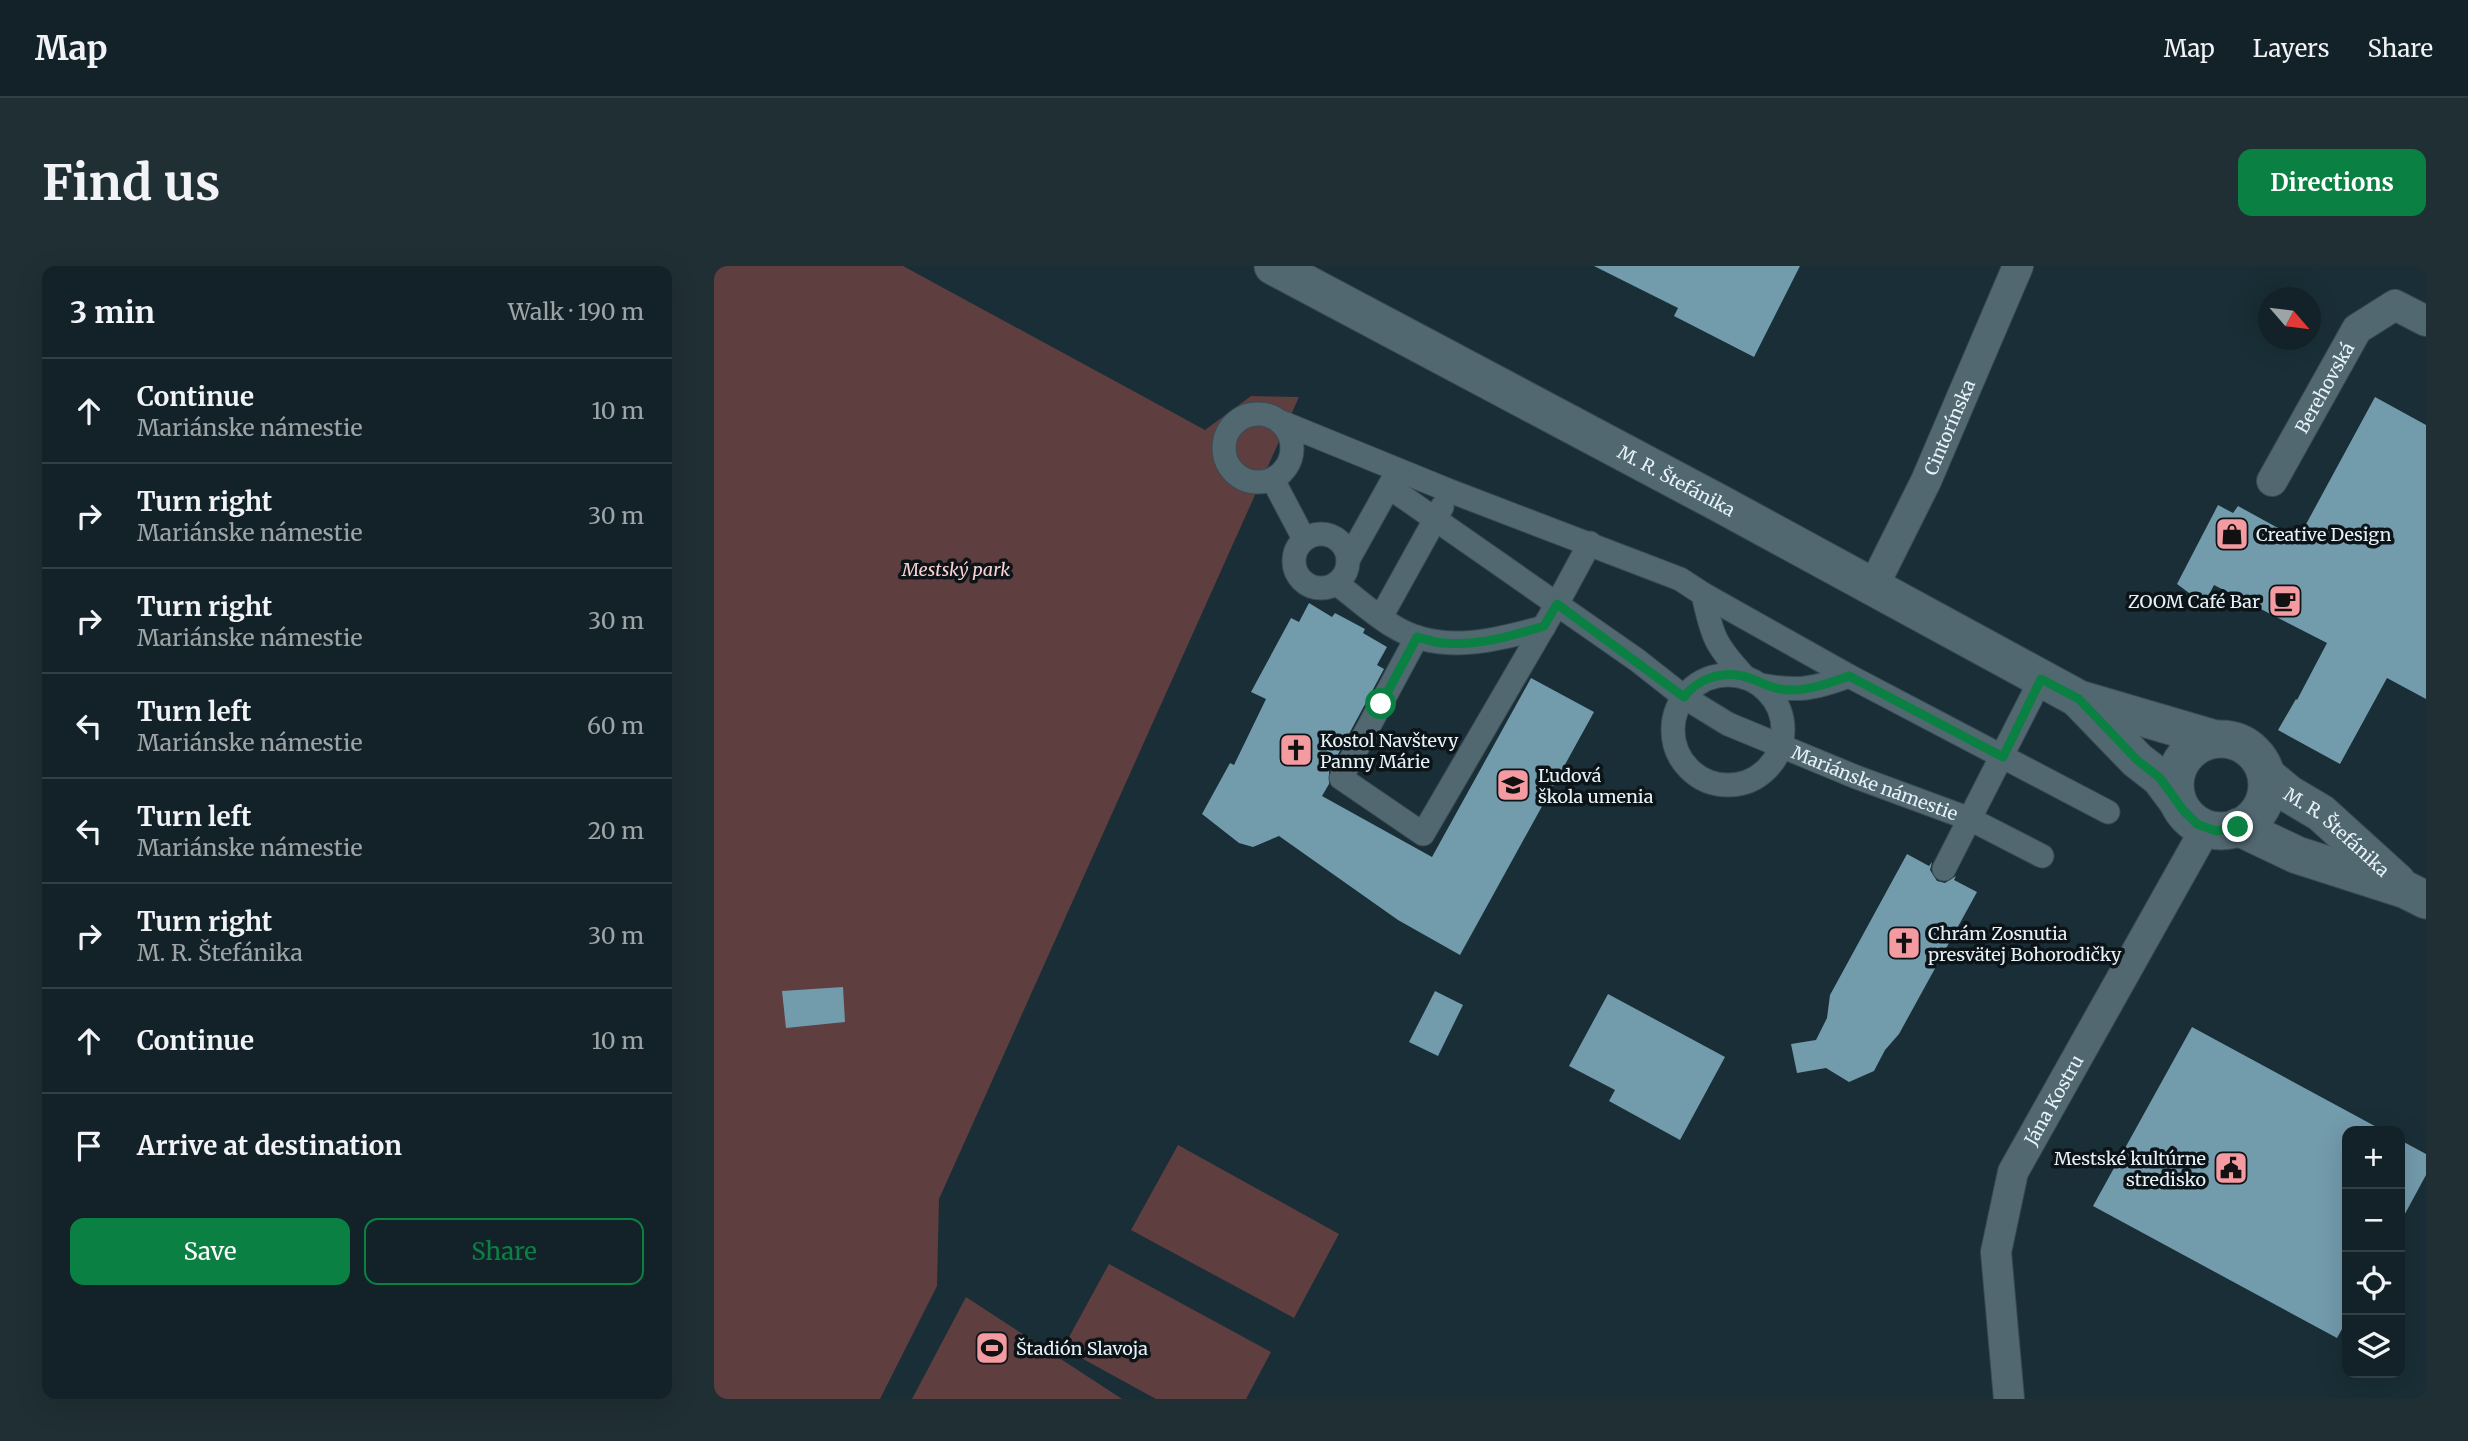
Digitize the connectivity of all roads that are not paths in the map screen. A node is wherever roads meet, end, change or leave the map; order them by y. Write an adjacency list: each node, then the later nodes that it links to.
1 (1273, 266): 14 (street, M. R. Štefánika)
2 (2009, 269): 14 (street, Cintorínska)
3 (2426, 321): 7 (street, Berehovská)
4 (1280, 422): 5 (street, Mariánske námestie); 6 (street); 6 (street, Mariánske námestie)
5 (1393, 479): 8 (street, Mariánske námestie); 9 (street, Mariánske námestie); 12 (street)
6 (1273, 480): 10 (street)
7 (2272, 481)
8 (1450, 491): 9 (street); 11 (street, Mariánske námestie)
9 (1435, 519): 16 (street, Mariánske námestie); 17 (street)
10 (1304, 539): 12 (street); 13 (street)
11 (1590, 543): 15 (street, Mariánske námestie); 16 (street)
12 (1348, 560): 13 (street)
13 (1337, 584): 17 (street)
14 (1873, 587): 21 (street, M. R. Štefánika)
15 (1703, 594): 20 (street, Mariánske námestie); 22 (street, Mariánske námestie)
16 (1557, 604): 18 (street); 23 (street, Mariánske námestie)
17 (1381, 617): 19 (street)
18 (1544, 626): 19 (street); 19 (street)
19 (1417, 637)
20 (1849, 676): 22 (street); 27 (street, Mariánske námestie)
21 (2041, 679): 24 (street, M. R. Štefánika); 27 (street, Mariánske námestie)
22 (1753, 681): 23 (street); 26 (street, Mariánske námestie)
23 (1684, 697): 26 (street, Mariánske námestie); 26 (street, Mariánske námestie)
24 (2079, 699): 25 (street, M. R. Štefánika); 29 (street, M. R. Štefánika)
25 (2215, 739): 28 (street); 29 (street)
26 (1780, 744): 31 (street, Mariánske námestie)
27 (2003, 757): 30 (street, Mariánske námestie); 31 (street, Mariánske námestie)
28 (2266, 775): 32 (street); 35 (street, M. R. Štefánika)
29 (2178, 802): 32 (street)
30 (2108, 812)
31 (1970, 819): 33 (street, Mariánske námestie); 34 (street, Mariánske námestie)
32 (2222, 828): 35 (street, M. R. Štefánika); 36 (street, Jána Kostru)
33 (2042, 856)
34 (1944, 869)
35 (2416, 895)
36 (2009, 1399)

